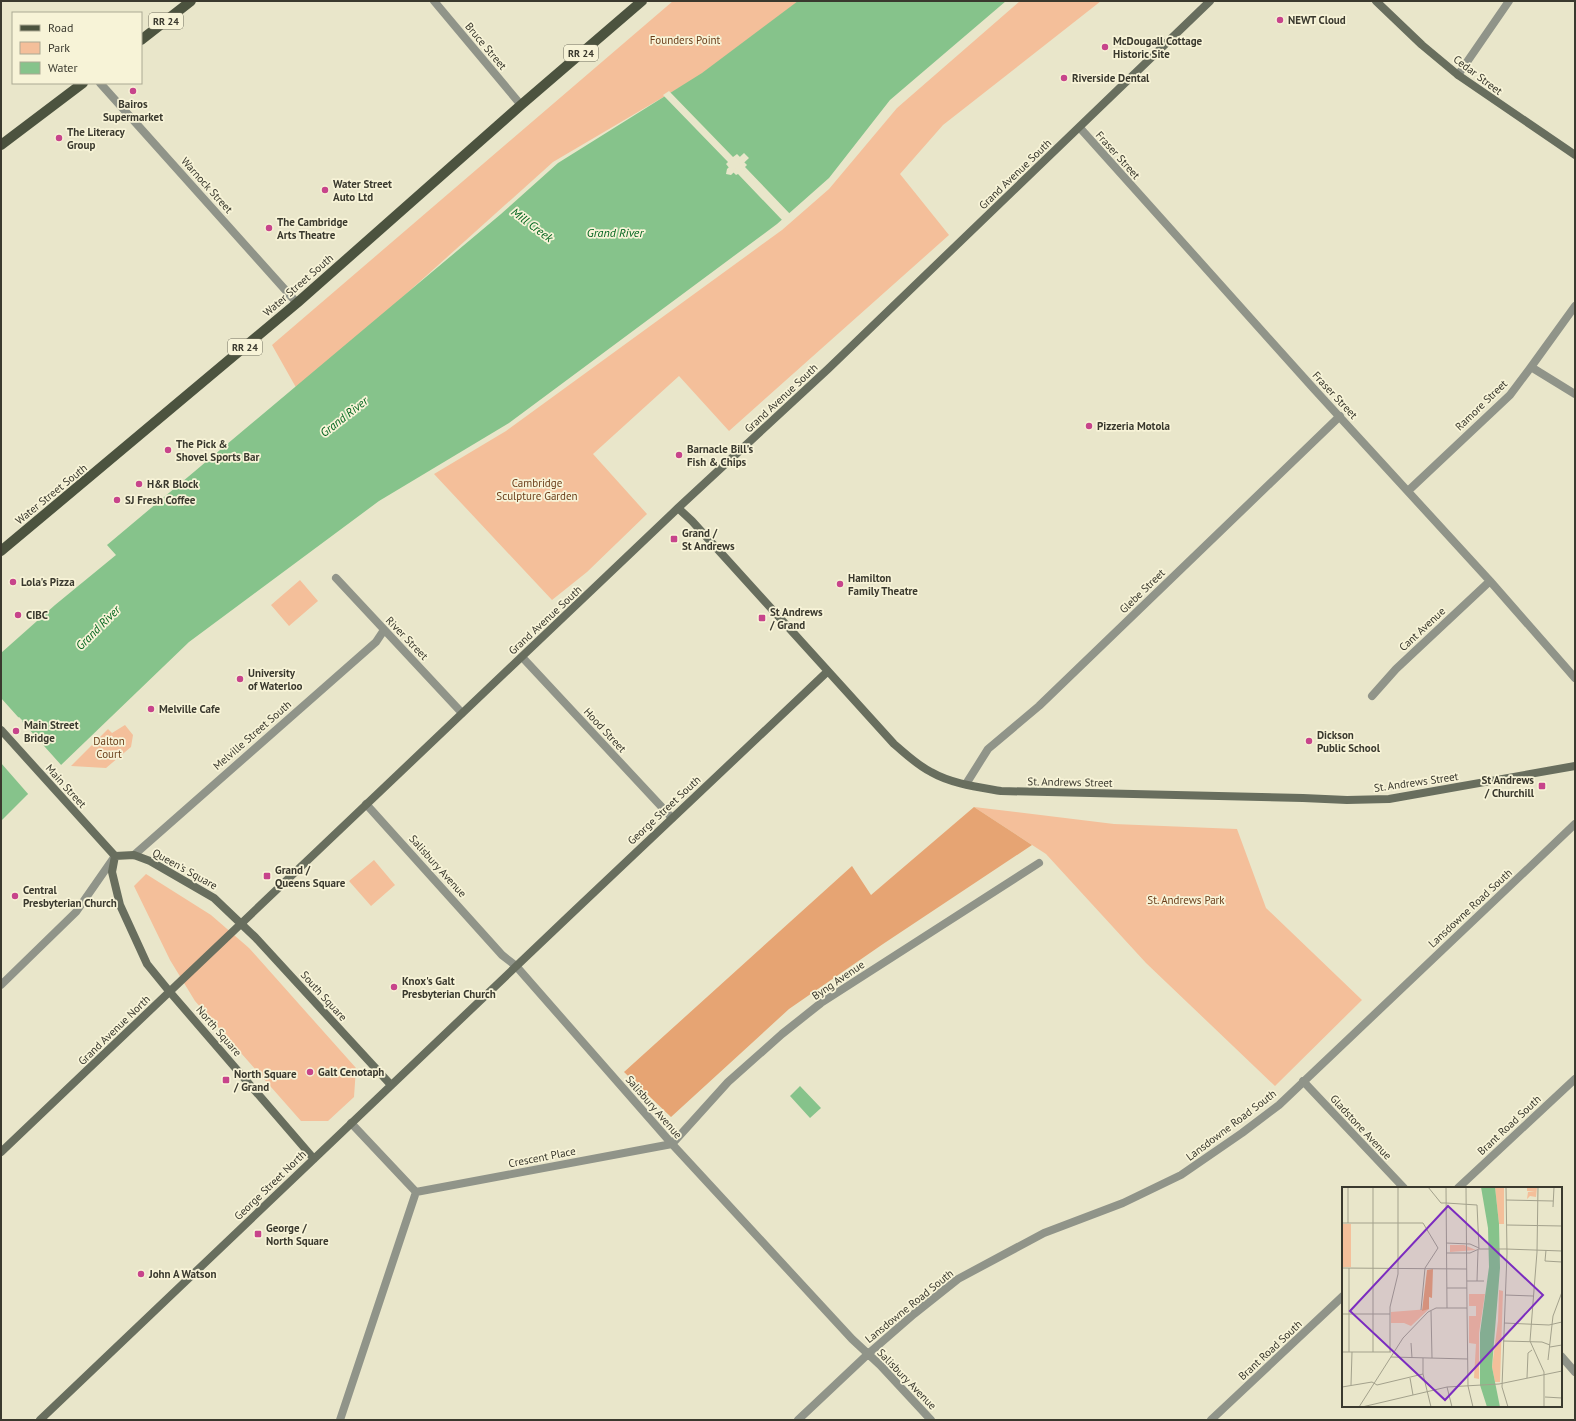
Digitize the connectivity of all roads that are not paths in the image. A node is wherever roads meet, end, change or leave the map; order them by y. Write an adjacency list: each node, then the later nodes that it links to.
1 (192, 1): 7 (main road, RR 24)
2 (434, 1): 11 (street, Bruce Street)
3 (642, 1): 11 (main road, Water Street South / RR 24)
4 (1210, 1): 12 (main road, Grand Avenue South)
5 (1376, 1): 8 (main road, Cedar Street)
6 (1509, 1): 8 (street)
7 (142, 39)
8 (1458, 75): 14 (main road, Cedar Street)
9 (82, 84): 13 (main road)
10 (101, 84): 15 (street, Warnock Street)
11 (521, 105): 15 (main road, Water Street South / RR 24)
12 (1080, 128): 19 (street, Fraser Street); 21 (main road, Grand Avenue South)
13 (1, 145)
14 (1575, 156)
15 (297, 303): 22 (main road, Water Street South / RR 24)
16 (1575, 306): 17 (street, Ramore Street)
17 (1531, 367): 18 (street); 20 (street, Ramore Street)
18 (1575, 394)
19 (1340, 416): 20 (street, Fraser Street); 33 (street, Glebe Street)
20 (1408, 491): 24 (street, Fraser Street)
21 (678, 508): 26 (main road, Grand Avenue South); 27 (main road, St. Andrews Street)
22 (1, 551)
23 (336, 578): 25 (street, River Street)
24 (1490, 581): 28 (street, Fraser Street); 29 (street, Cant Avenue)
25 (384, 630): 30 (street, River Street); 37 (street, Melville Street South)
26 (522, 657): 30 (main road, Grand Avenue South); 35 (street, Hood Street)
27 (828, 671): 33 (main road, St. Andrews Street); 35 (main road, George Street South)
28 (1575, 678)
29 (1372, 696)
30 (462, 713): 34 (main road, Grand Avenue South)
31 (1, 730): 38 (main road, Main Street)
32 (1575, 766): 33 (main road, St. Andrews Street)
33 (966, 784)
34 (366, 804): 40 (main road, Grand Avenue South); 41 (street, Salisbury Avenue)
35 (672, 818): 41 (main road, George Street South)
36 (1575, 824): 45 (street, Lansdowne Road South)
37 (134, 855): 38 (main road, Queen's Square); 40 (main road, Queen's Square)
38 (115, 856): 42 (street); 43 (main road)
39 (1039, 863): 48 (street, Byng Avenue)
40 (242, 923): 43 (main road, Grand Avenue North); 46 (main road, South Square)
41 (516, 966): 46 (main road, George Street North); 48 (street, Salisbury Avenue)
42 (1, 985)
43 (169, 991): 49 (main road, Grand Avenue North); 50 (main road, North Square)
44 (1575, 1079): 52 (street, Brant Road South)
45 (1303, 1081): 51 (street, Gladstone Avenue); 55 (street, Lansdowne Road South)
46 (391, 1085): 47 (main road, George Street North)
47 (351, 1123): 50 (main road, George Street North); 53 (street)
48 (672, 1144): 53 (street, Crescent Place); 55 (street, Salisbury Avenue)
49 (1, 1152)
50 (314, 1159): 58 (main road, George Street North)
51 (1403, 1187)
52 (1459, 1187)
53 (416, 1192): 59 (street)
54 (1342, 1297): 62 (street, Brant Road South)
55 (868, 1354): 60 (street, Lansdowne Road South); 61 (street, Salisbury Avenue)
56 (1562, 1357): 57 (street)
57 (1575, 1372)
58 (40, 1420)
59 (340, 1420)
60 (798, 1420)
61 (931, 1420)
62 (1211, 1420)

